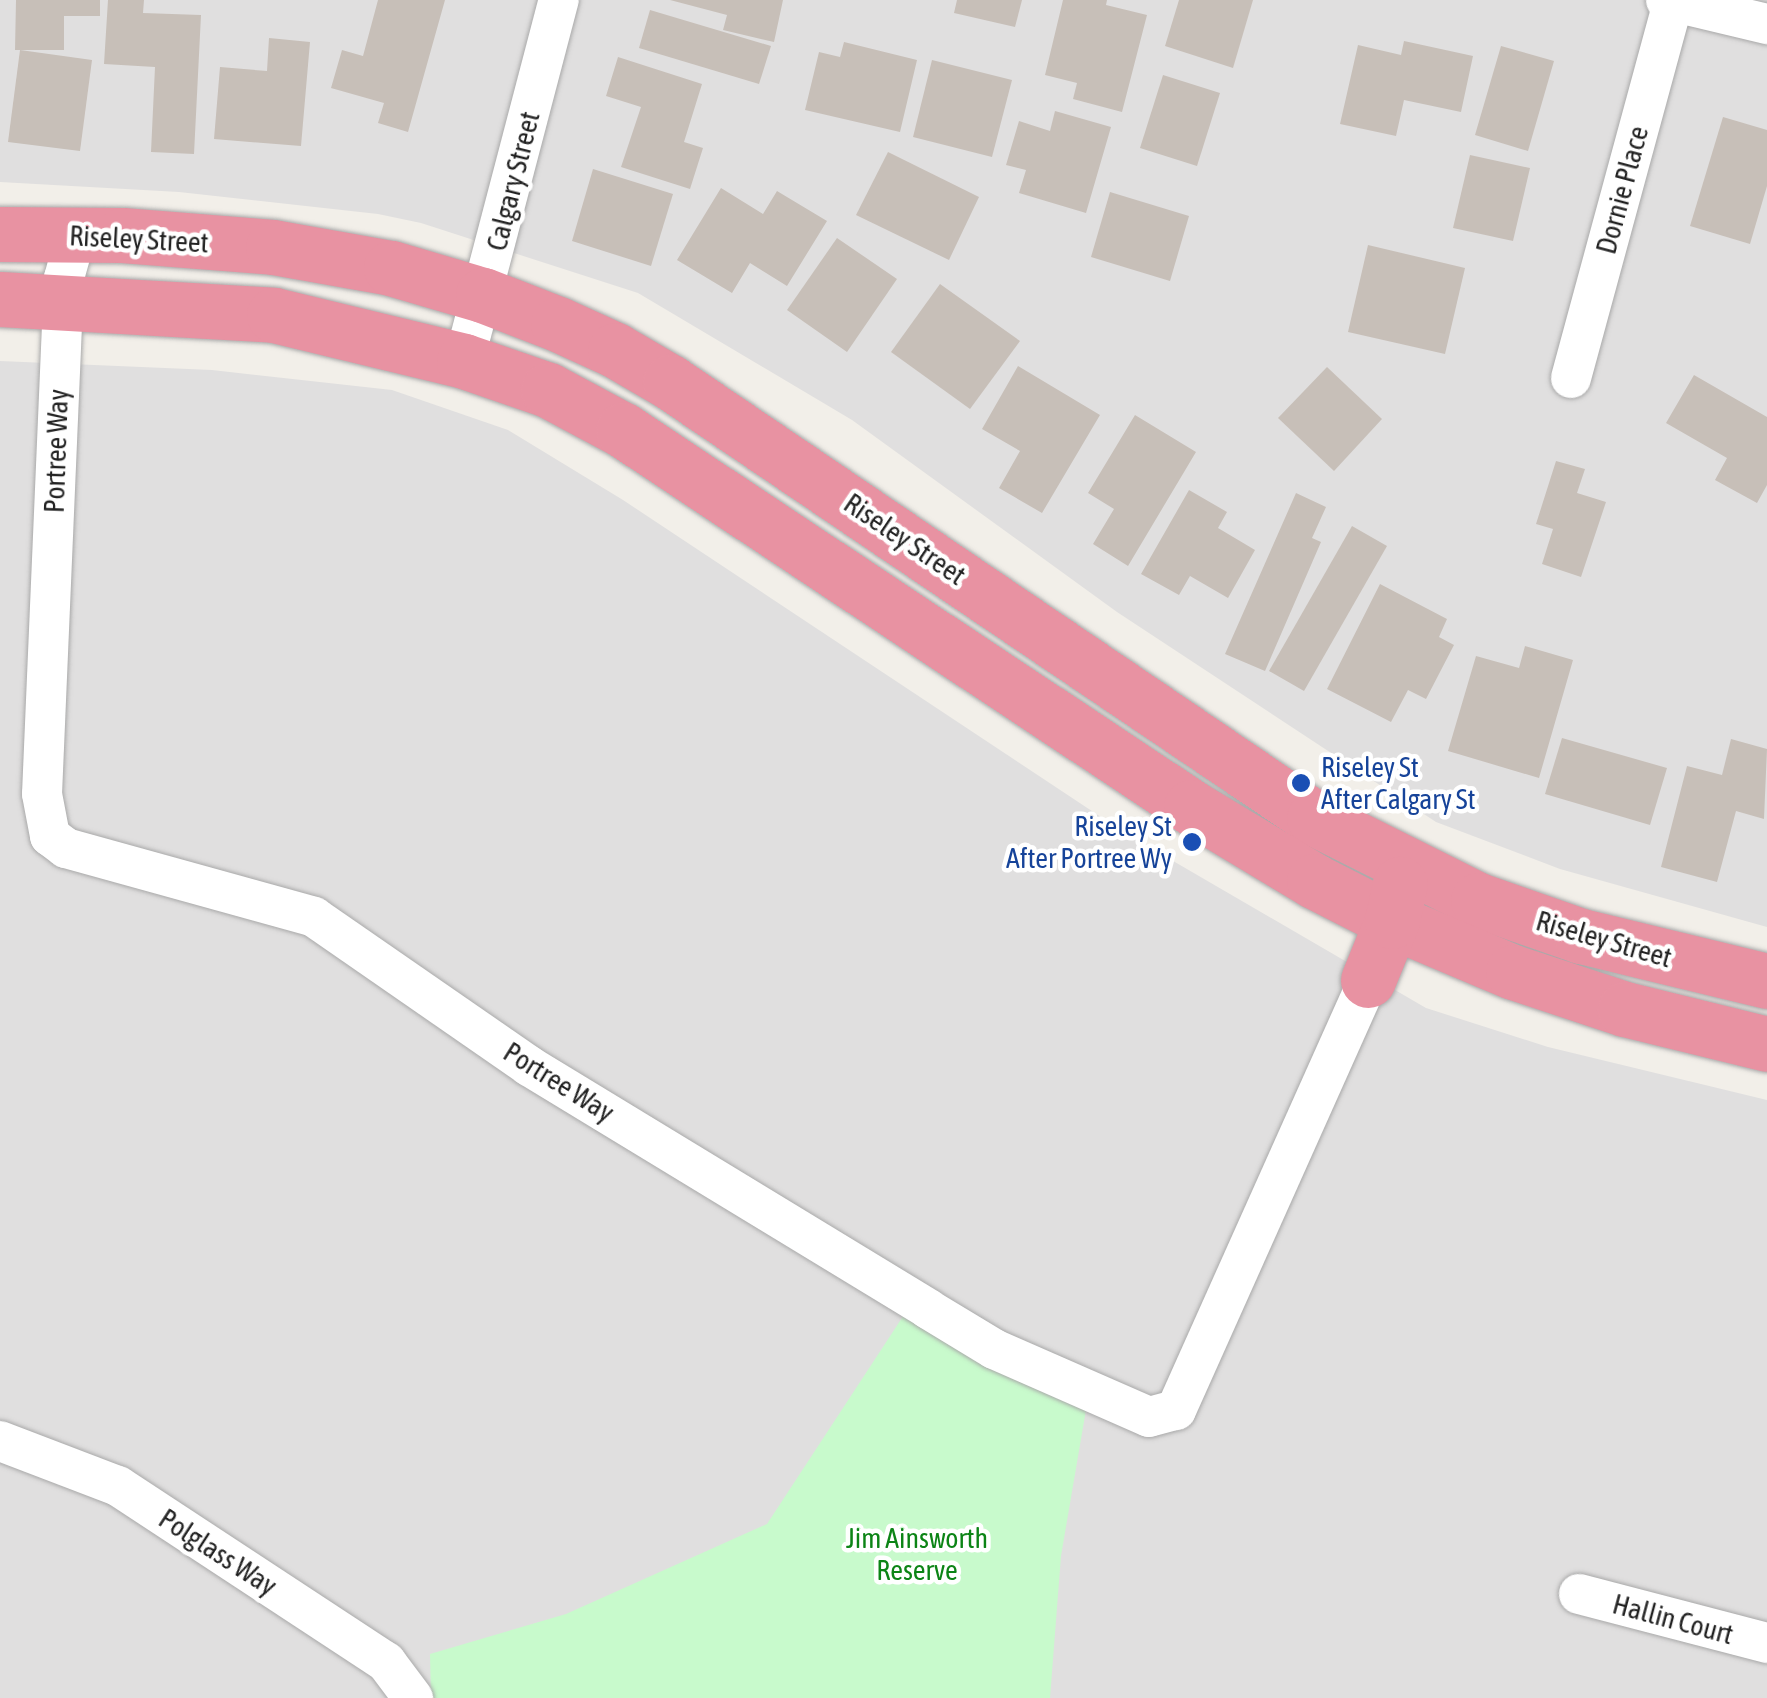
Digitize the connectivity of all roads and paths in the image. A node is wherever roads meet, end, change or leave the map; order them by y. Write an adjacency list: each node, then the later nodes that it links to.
1 (559, 0): 6 (street, Calgary Street)
2 (1670, 1): 3 (street); 10 (street, Dornie Place)
3 (1767, 24)
4 (0, 234): 5 (highway, Riseley Street)
5 (76, 235): 6 (highway, Riseley Street); 8 (street, Portree Way)
6 (483, 296): 9 (street, Calgary Street); 11 (highway, Riseley Street)
7 (0, 299): 8 (highway, Riseley Street)
8 (63, 302): 9 (highway, Riseley Street); 14 (street, Portree Way)
9 (464, 361): 12 (highway, Riseley Street)
10 (1571, 378)
11 (1404, 866): 13 (highway); 15 (highway, Riseley Street)
12 (1314, 881): 13 (highway, Riseley Street); 14 (highway)
13 (1392, 921): 14 (highway); 16 (highway, Riseley Street)
14 (1368, 980)
15 (1767, 981)
16 (1767, 1044)
17 (0, 1441): 20 (street, Polglass Way)
18 (1580, 1594): 19 (street, Hallin Court)
19 (1767, 1643)
20 (413, 1698)

